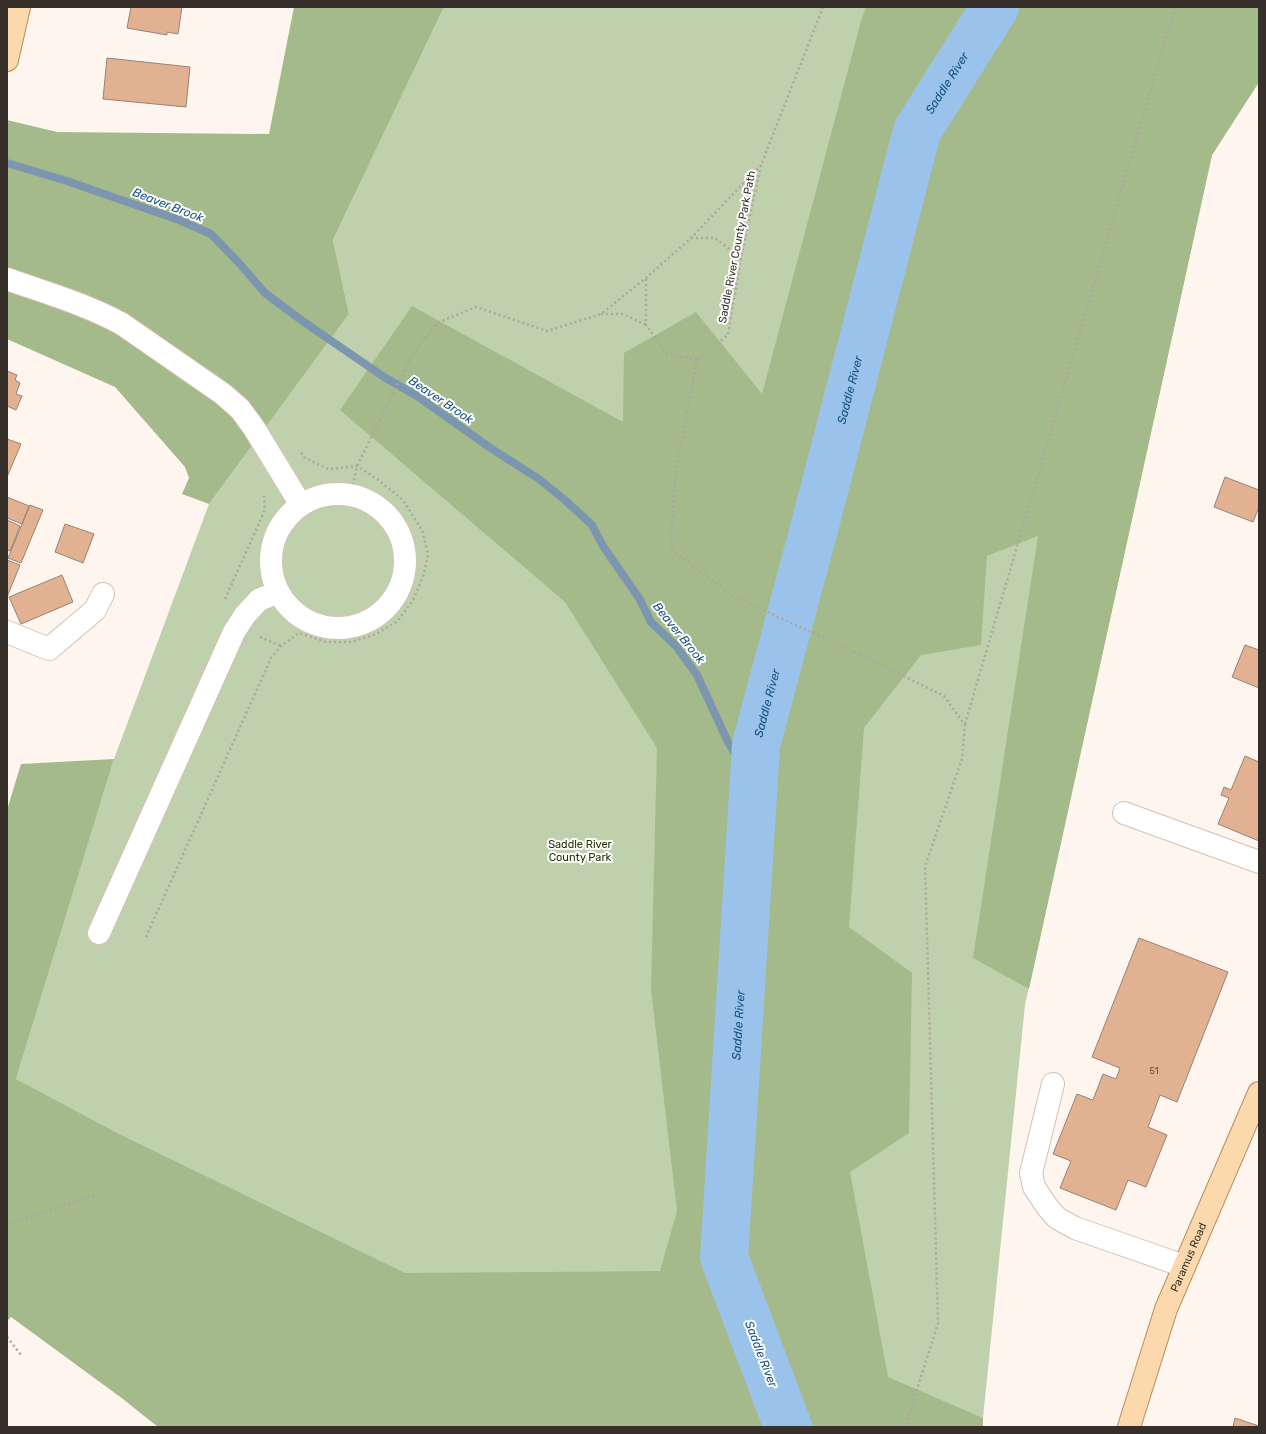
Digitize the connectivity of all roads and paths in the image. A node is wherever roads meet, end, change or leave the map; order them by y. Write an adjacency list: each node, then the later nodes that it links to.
1 (19, 7): 4 (main road)
2 (824, 7): 5 (path, Saddle River County Park Path)
3 (1175, 7): 24 (path)
4 (7, 60)
5 (761, 165): 6 (path); 7 (path, Saddle River County Park Path)
6 (691, 238): 7 (path); 8 (path)
7 (741, 258): 12 (path, Saddle River County Park Path)
8 (646, 278): 10 (path); 11 (path)
9 (7, 279): 17 (lane)
10 (601, 314): 11 (path); 14 (path)
11 (646, 325): 12 (path)
12 (697, 360): 24 (path)
13 (299, 450): 14 (path)
14 (357, 466): 16 (path); 23 (path)
15 (264, 487): 20 (path)
16 (351, 495): 17 (lane); 18 (lane)
17 (301, 506): 18 (lane)
18 (278, 592): 27 (lane)
19 (103, 594): 21 (lane)
20 (222, 604)
21 (7, 632)
22 (258, 637): 23 (path)
23 (281, 646): 28 (path)
24 (965, 725): 36 (path)
25 (1124, 813): 26 (lane)
26 (1259, 862)
27 (99, 933)
28 (146, 937)
29 (1053, 1084): 33 (lane)
30 (1259, 1093): 33 (main road, Paramus Road)
31 (97, 1195): 32 (path)
32 (7, 1225)
33 (1184, 1266): 37 (main road, Paramus Road)
34 (7, 1337): 35 (path)
35 (21, 1355)
36 (905, 1427)
37 (1129, 1427)

